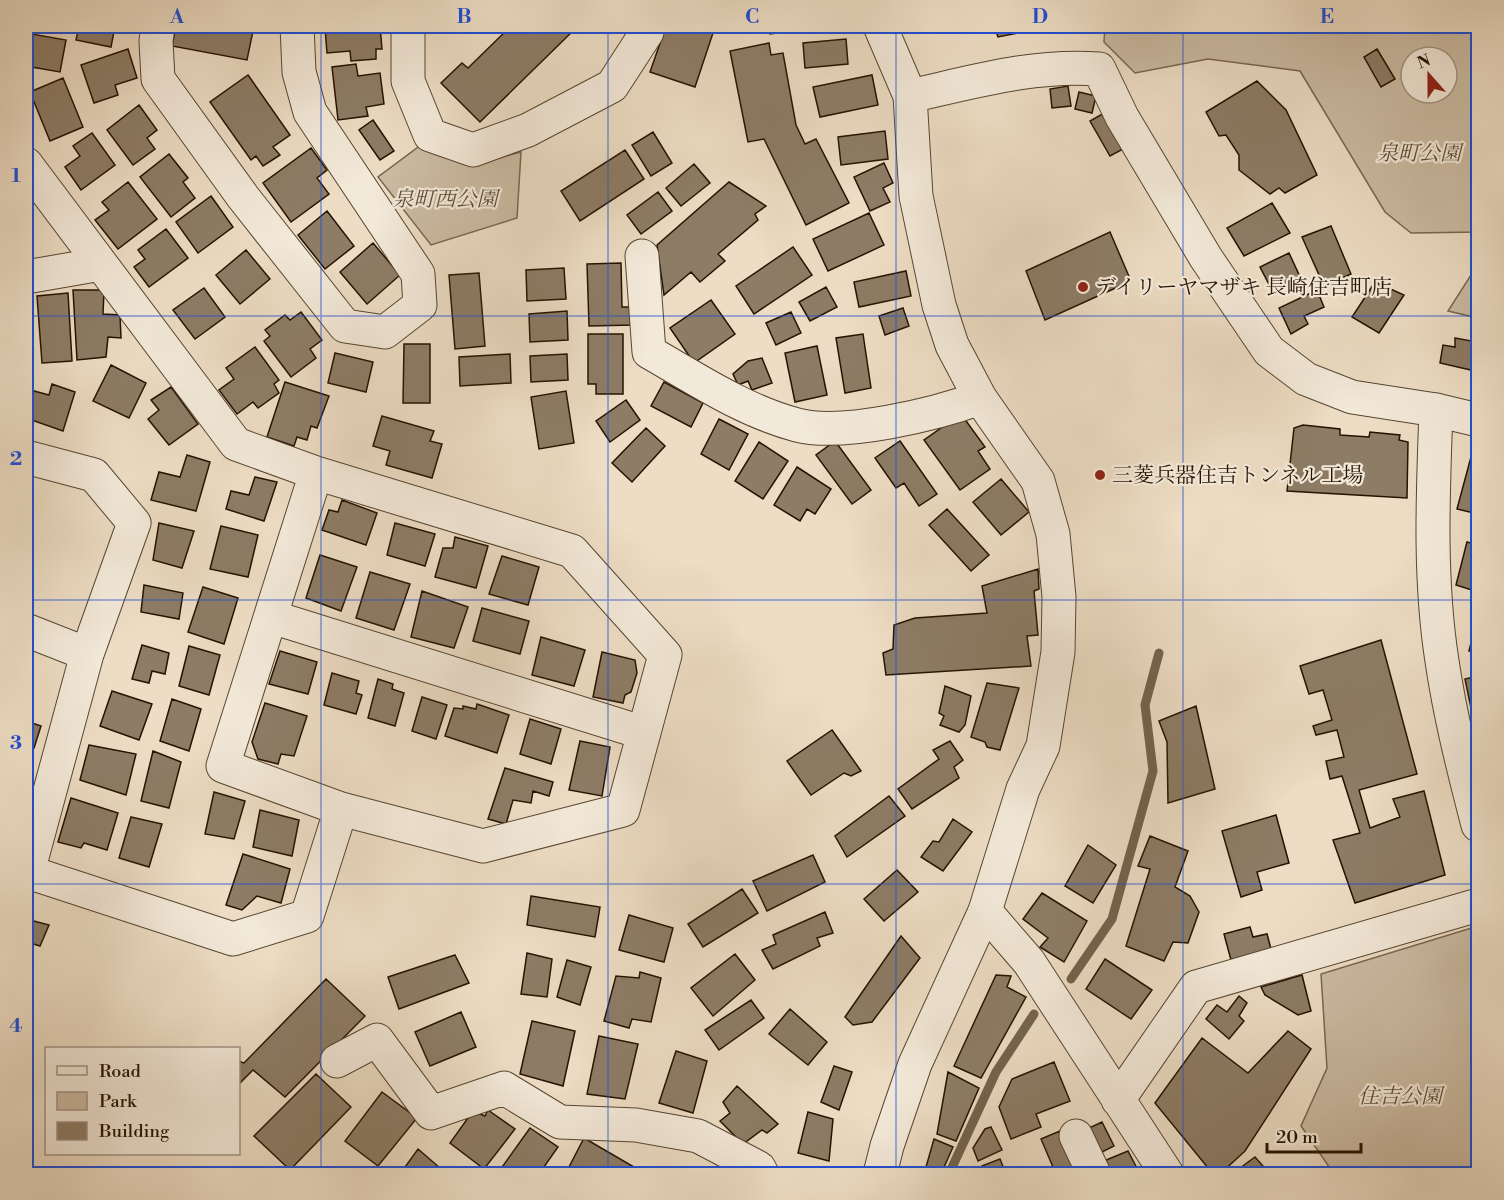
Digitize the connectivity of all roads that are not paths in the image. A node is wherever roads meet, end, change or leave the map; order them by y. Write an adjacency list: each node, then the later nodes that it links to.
1 (158, 26): 2 (street)
2 (297, 26)
3 (408, 26): 4 (street)
4 (648, 26)
5 (880, 26): 6 (street)
6 (910, 96): 11 (street); 12 (street)
7 (26, 164): 9 (street)
8 (642, 256): 11 (street)
9 (101, 264): 10 (street); 15 (street)
10 (26, 277)
11 (981, 398): 23 (street)
12 (1436, 410): 13 (street); 21 (street)
13 (1479, 420)
14 (26, 457): 18 (street)
15 (316, 473): 16 (street); 19 (street)
16 (272, 617): 19 (street); 20 (street)
17 (26, 630): 18 (street)
18 (87, 654): 20 (street)
19 (644, 733): 20 (street)
20 (341, 809)
21 (1479, 825)
22 (1479, 905): 25 (street)
23 (985, 911): 25 (street); 28 (street)
24 (337, 1061): 27 (street)
25 (1118, 1100): 30 (street)
26 (1076, 1136): 29 (street)
27 (762, 1174)
28 (880, 1174)
29 (1094, 1174)
30 (1167, 1174)

